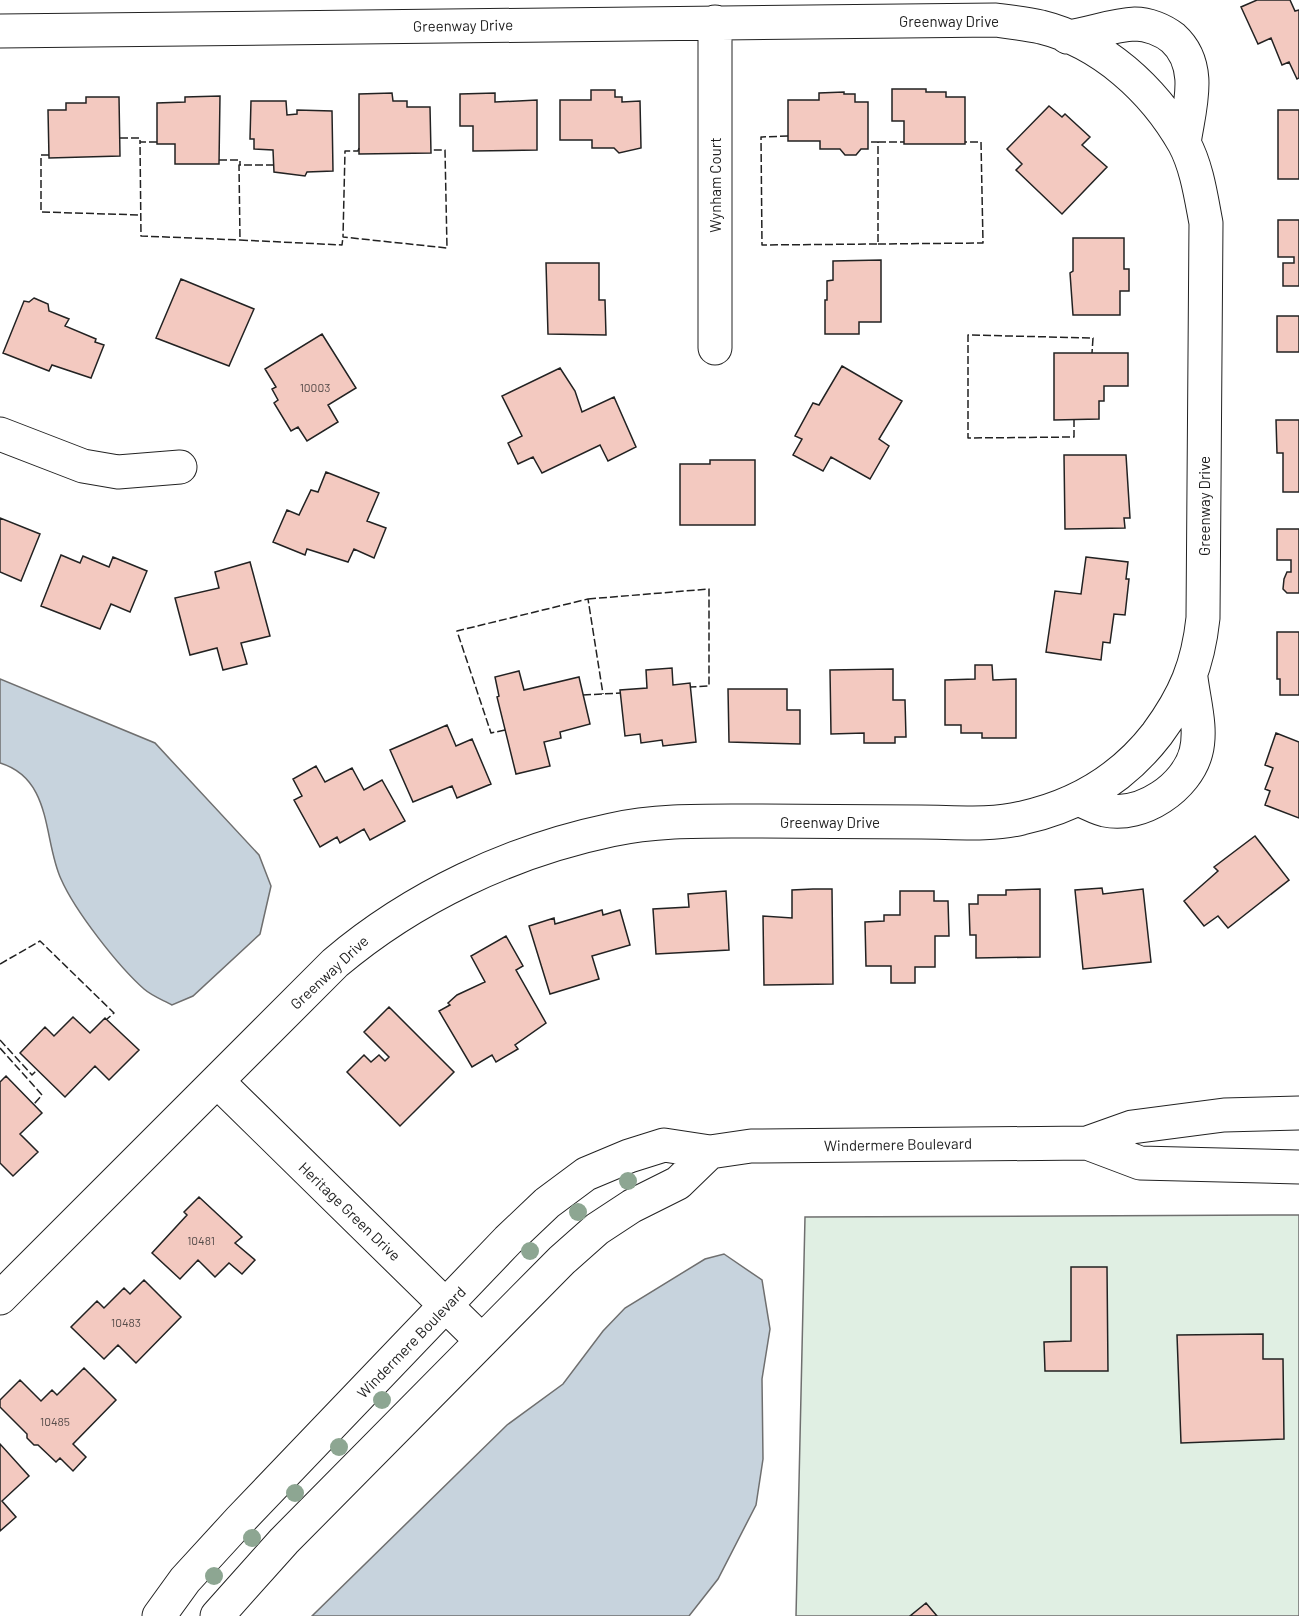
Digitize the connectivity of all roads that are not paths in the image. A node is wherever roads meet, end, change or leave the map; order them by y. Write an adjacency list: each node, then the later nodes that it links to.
1 (715, 22): 2 (street, Greenway Drive); 3 (street, Greenway Drive); 5 (street, Wynham Court)
2 (0, 31)
3 (1067, 37): 4 (street, Greenway Drive); 4 (street)
4 (1184, 143): 8 (street, Greenway Drive)
5 (715, 348)
6 (0, 434): 7 (street)
7 (180, 467)
8 (1191, 678): 9 (street, Greenway Drive); 9 (street)
9 (1079, 799): 10 (street, Greenway Drive)
10 (218, 1081): 15 (street, Greenway Drive); 16 (street, Heritage Green Drive)
11 (1299, 1113): 12 (street, Windermere Boulevard)
12 (1087, 1143): 13 (street, Windermere Boulevard); 14 (street, Windermere Boulevard)
13 (710, 1152): 16 (street, Windermere Boulevard); 17 (street)
14 (1299, 1167)
15 (4, 1286)
16 (446, 1305): 17 (street, Heritage Green Drive); 18 (street, Windermere Boulevard)
17 (482, 1341): 19 (street)
18 (159, 1616)
19 (217, 1616)

